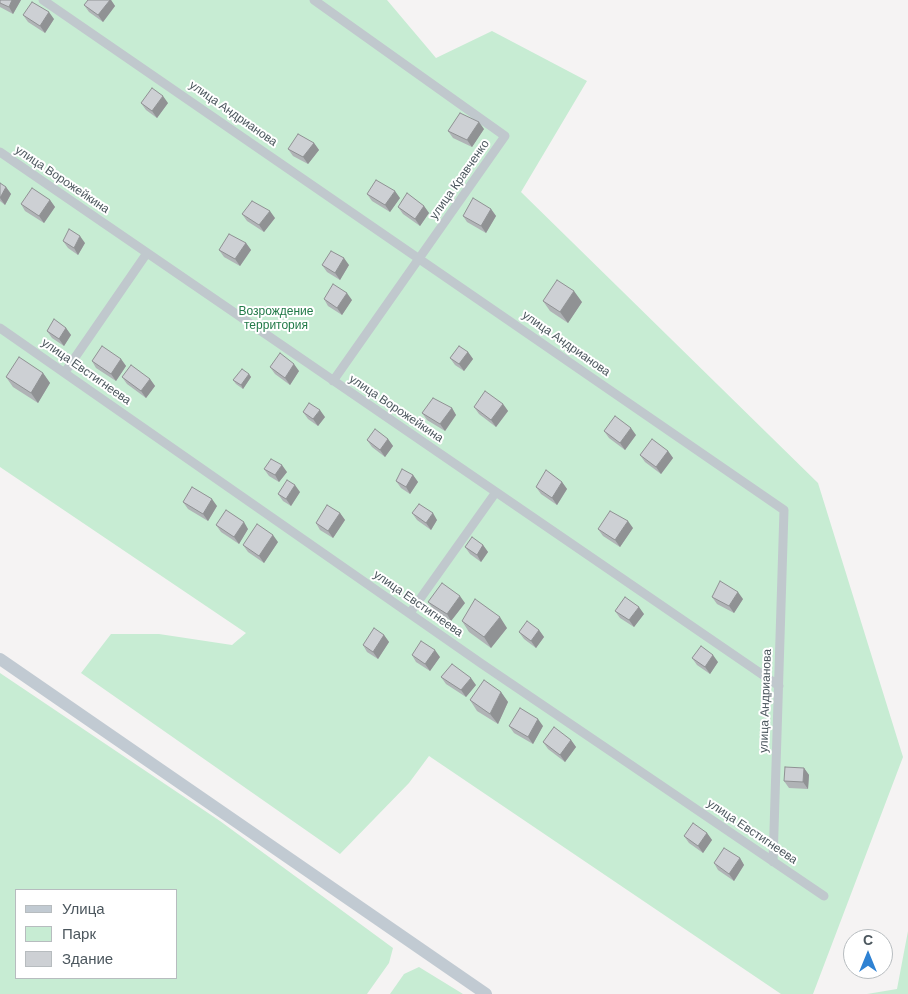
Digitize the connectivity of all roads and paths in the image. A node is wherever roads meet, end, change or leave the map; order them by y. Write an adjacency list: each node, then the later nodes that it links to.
1 (43, 0): 5 (street, улица Андрианова)
2 (314, 0): 5 (street, улица Кравченко)
3 (0, 152): 4 (street, улица Ворожейкина)
4 (147, 253): 7 (street); 8 (street, улица Ворожейкина)
5 (420, 258): 8 (street, улица Кравченко); 12 (street, улица Андрианова)
6 (0, 328): 7 (street, улица Евстигнеева)
7 (65, 372): 10 (street, улица Евстигнеева)
8 (333, 381): 9 (street, улица Ворожейкина)
9 (496, 492): 10 (street); 12 (street, улица Ворожейкина)
10 (410, 614): 13 (street, улица Евстигнеева)
11 (0, 659): 15 (main road)
12 (779, 686): 13 (street, улица Андрианова)
13 (773, 862): 14 (street, улица Евстигнеева)
14 (824, 896)
15 (486, 994)

